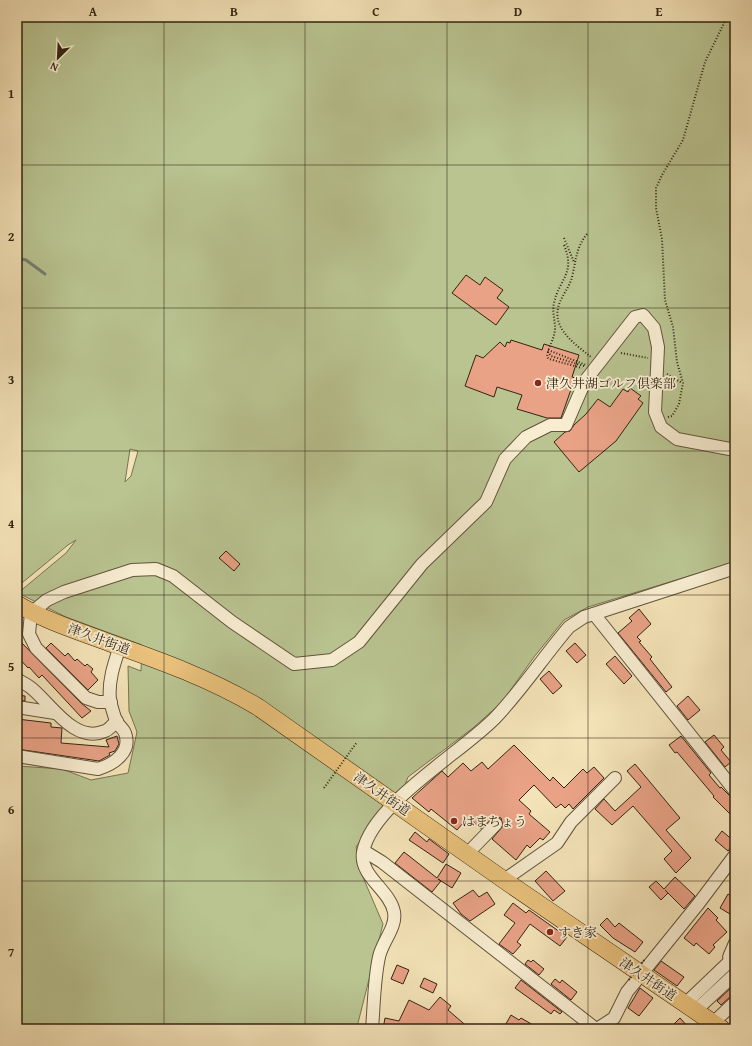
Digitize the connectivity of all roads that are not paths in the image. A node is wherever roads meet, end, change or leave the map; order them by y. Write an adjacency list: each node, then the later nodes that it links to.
1 (735, 450): 4 (street)
2 (735, 568): 5 (street)
3 (17, 604): 4 (highway, 津久井街道)
4 (32, 613): 6 (highway, 津久井街道); 8 (street)
5 (594, 614): 14 (street); 15 (street)
6 (120, 646): 8 (street); 15 (highway, 津久井街道)
7 (17, 679): 10 (street)
8 (111, 702): 11 (street)
9 (17, 708): 10 (street)
10 (55, 713): 11 (street)
11 (117, 721): 12 (street)
12 (17, 756)
13 (615, 778): 20 (street)
14 (735, 791)
15 (395, 803): 17 (street); 18 (highway, 津久井街道)
16 (496, 824): 18 (street)
17 (364, 851): 28 (street); 29 (street)
18 (467, 854): 20 (highway, 津久井街道)
19 (735, 855): 23 (street)
20 (504, 880): 23 (highway, 津久井街道)
21 (735, 943): 22 (street)
22 (733, 964): 26 (street)
23 (638, 971): 26 (highway, 津久井街道); 29 (street)
24 (735, 974): 26 (street)
25 (735, 1002): 27 (street)
26 (690, 1007): 27 (highway, 津久井街道)
27 (717, 1027)
28 (372, 1029)
29 (596, 1029)

